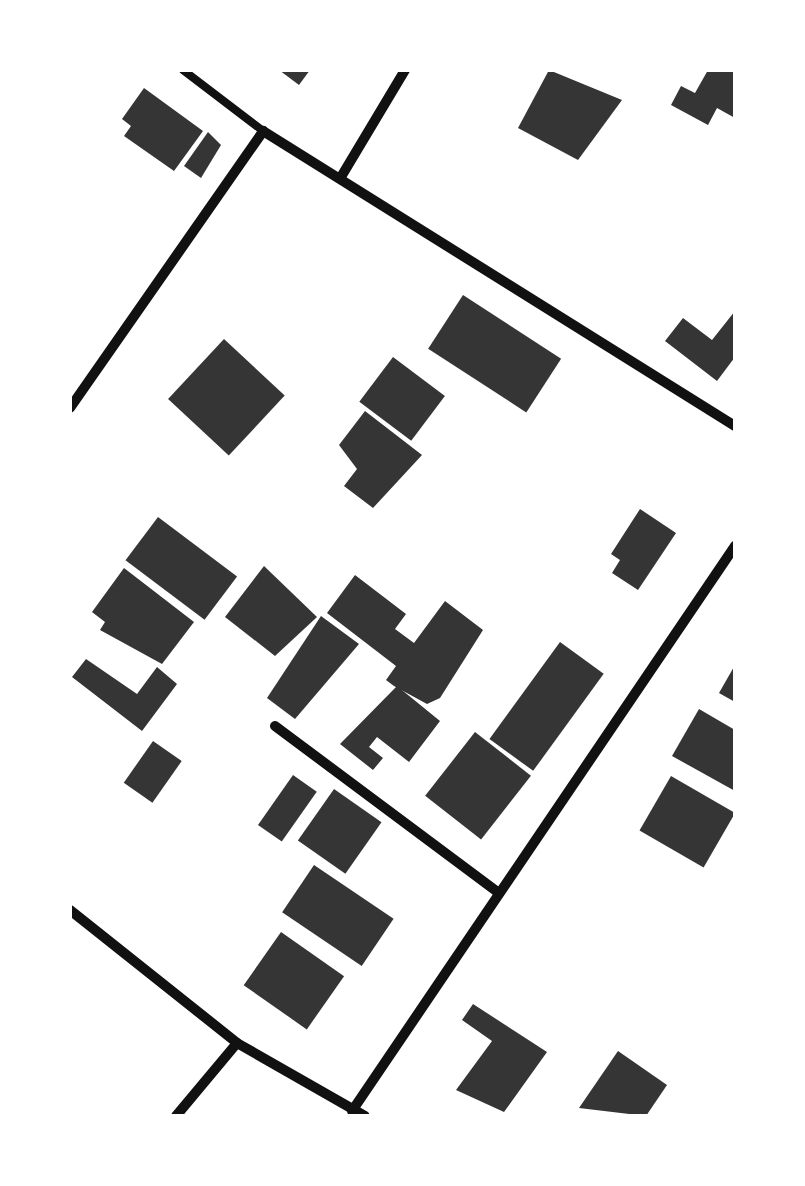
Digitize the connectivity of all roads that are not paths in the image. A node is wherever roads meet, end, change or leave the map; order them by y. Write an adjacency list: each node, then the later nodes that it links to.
1 (183, 70): 3 (lane)
2 (405, 70): 4 (street)
3 (263, 130): 4 (street); 5 (street)
4 (341, 177): 6 (street)
5 (70, 408)
6 (735, 426)
7 (735, 546): 9 (street)
8 (274, 726): 9 (street)
9 (498, 892): 12 (street)
10 (70, 910): 11 (street)
11 (237, 1042): 12 (street); 13 (street)
12 (352, 1110): 14 (street)
13 (176, 1116)
14 (365, 1116)

